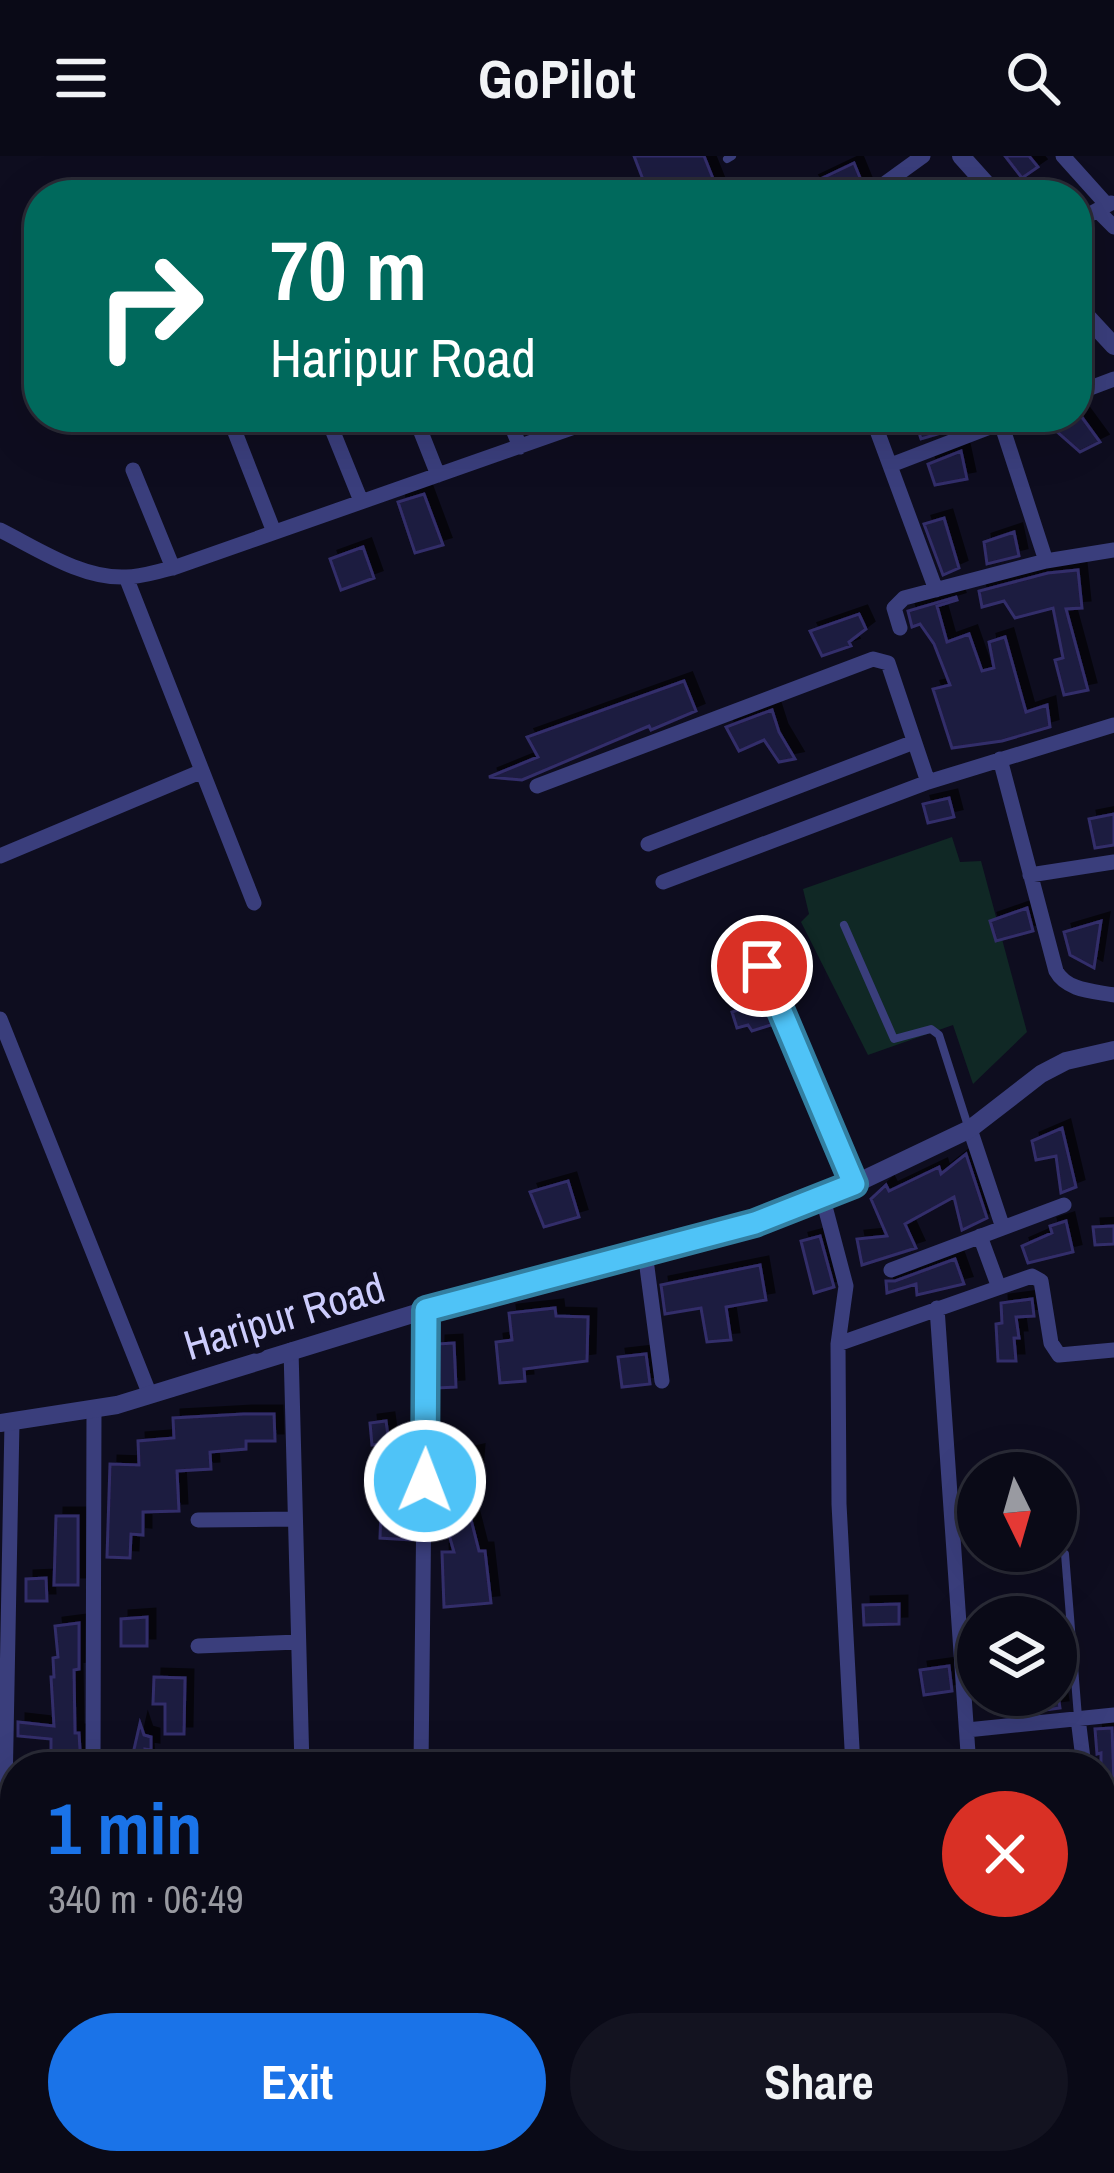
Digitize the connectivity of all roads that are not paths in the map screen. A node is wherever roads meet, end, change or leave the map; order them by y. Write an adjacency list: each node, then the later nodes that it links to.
1 (923, 156): 4 (street)
2 (961, 156): 5 (street)
3 (1064, 156): 6 (street)
4 (890, 180)
5 (983, 180)
6 (1084, 180)
7 (1106, 206): 8 (street)
8 (1114, 227)
9 (1092, 322): 10 (street)
10 (1114, 346)
11 (235, 432): 25 (street)
12 (333, 432): 23 (street)
13 (421, 432): 22 (street)
14 (514, 432): 19 (street)
15 (562, 432): 19 (street)
16 (878, 432): 20 (street)
17 (978, 432): 20 (street)
18 (1012, 432): 27 (street)
19 (520, 447): 22 (street)
20 (891, 465): 30 (street)
21 (133, 470): 28 (street)
22 (438, 475): 23 (street)
23 (361, 502): 25 (street)
24 (0, 530): 29 (street)
25 (274, 532): 28 (street)
26 (1114, 550): 27 (street)
27 (1046, 561): 30 (street)
28 (173, 568): 29 (street)
29 (127, 577): 35 (street)
30 (936, 590): 31 (street)
31 (900, 628)
32 (1114, 725): 34 (street)
33 (914, 742): 36 (street); 37 (street); 38 (street)
34 (1000, 760): 36 (street); 41 (street)
35 (200, 772): 39 (street); 43 (street)
36 (928, 782): 42 (street)
37 (538, 786)
38 (648, 844)
39 (0, 856)
40 (1114, 862): 41 (street)
41 (1030, 875): 46 (street)
42 (663, 882)
43 (254, 903)
44 (844, 926): 49 (lane)
45 (762, 966): 50 (street)
46 (1114, 995)
47 (0, 1019): 64 (street)
48 (1114, 1050): 49 (street, Haripur Road)
49 (970, 1129): 50 (street, Haripur Road); 53 (street)
50 (854, 1184): 51 (street, Haripur Road)
51 (823, 1199): 55 (street, Haripur Road); 60 (street)
52 (1064, 1205): 53 (street)
53 (1003, 1228): 54 (street)
54 (980, 1236): 56 (street); 57 (street)
55 (645, 1252): 59 (street, Haripur Road); 63 (street)
56 (891, 1270)
57 (998, 1286): 58 (street); 62 (street)
58 (937, 1308): 60 (street); 74 (street)
59 (426, 1310): 61 (street, Haripur Road); 78 (street)
60 (838, 1344): 79 (street)
61 (291, 1350): 64 (street, Haripur Road); 67 (street)
62 (1114, 1350)
63 (662, 1382)
64 (150, 1395): 65 (street, Haripur Road)
65 (94, 1410): 66 (street, Haripur Road); 76 (street)
66 (6, 1423): 75 (street)
67 (295, 1519): 68 (street); 70 (street)
68 (198, 1520)
69 (1066, 1572): 73 (lane)
70 (298, 1642): 71 (street); 77 (street)
71 (199, 1646)
72 (1114, 1715): 73 (street)
73 (1078, 1718): 74 (street); 81 (street)
74 (967, 1730): 80 (street)
75 (8, 1752)
76 (93, 1752)
77 (302, 1752)
78 (421, 1752)
79 (852, 1752)
80 (968, 1752)
81 (1082, 1752)

